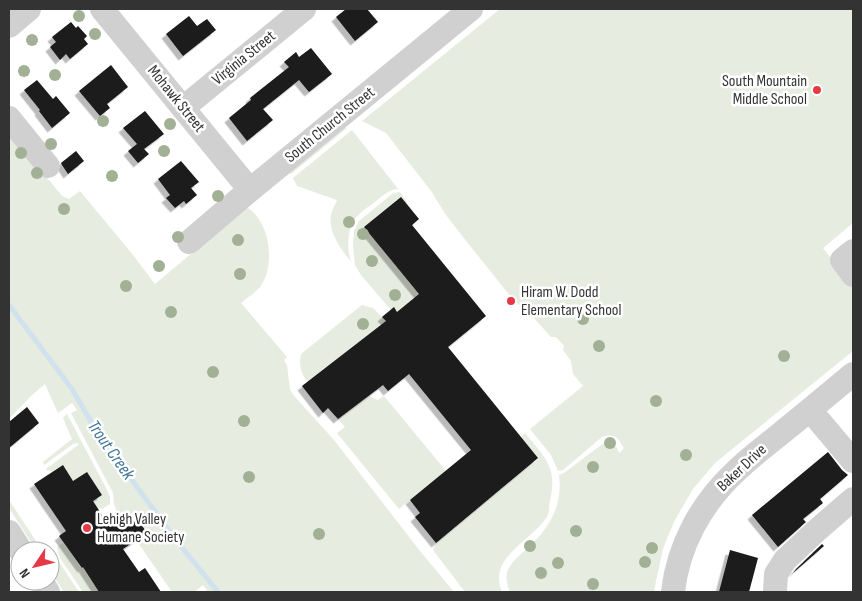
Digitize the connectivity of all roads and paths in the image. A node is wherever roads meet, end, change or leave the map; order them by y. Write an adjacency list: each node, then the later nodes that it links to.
1 (29, 9): 5 (street)
2 (102, 9): 6 (street, Mohawk Street)
3 (304, 9): 6 (street, Virginia Street)
4 (471, 9): 9 (street, South Church Street)
5 (9, 26)
6 (183, 108): 9 (street, Mohawk Street)
7 (9, 118): 8 (street)
8 (48, 166)
9 (250, 190): 10 (street, South Church Street)
10 (190, 242)
11 (853, 251): 12 (street)
12 (853, 275)
13 (853, 374): 14 (street, Baker Drive)
14 (810, 410): 15 (street); 17 (street, Baker Drive)
15 (853, 461)
16 (853, 499): 18 (street)
17 (673, 592)
18 (775, 592)

